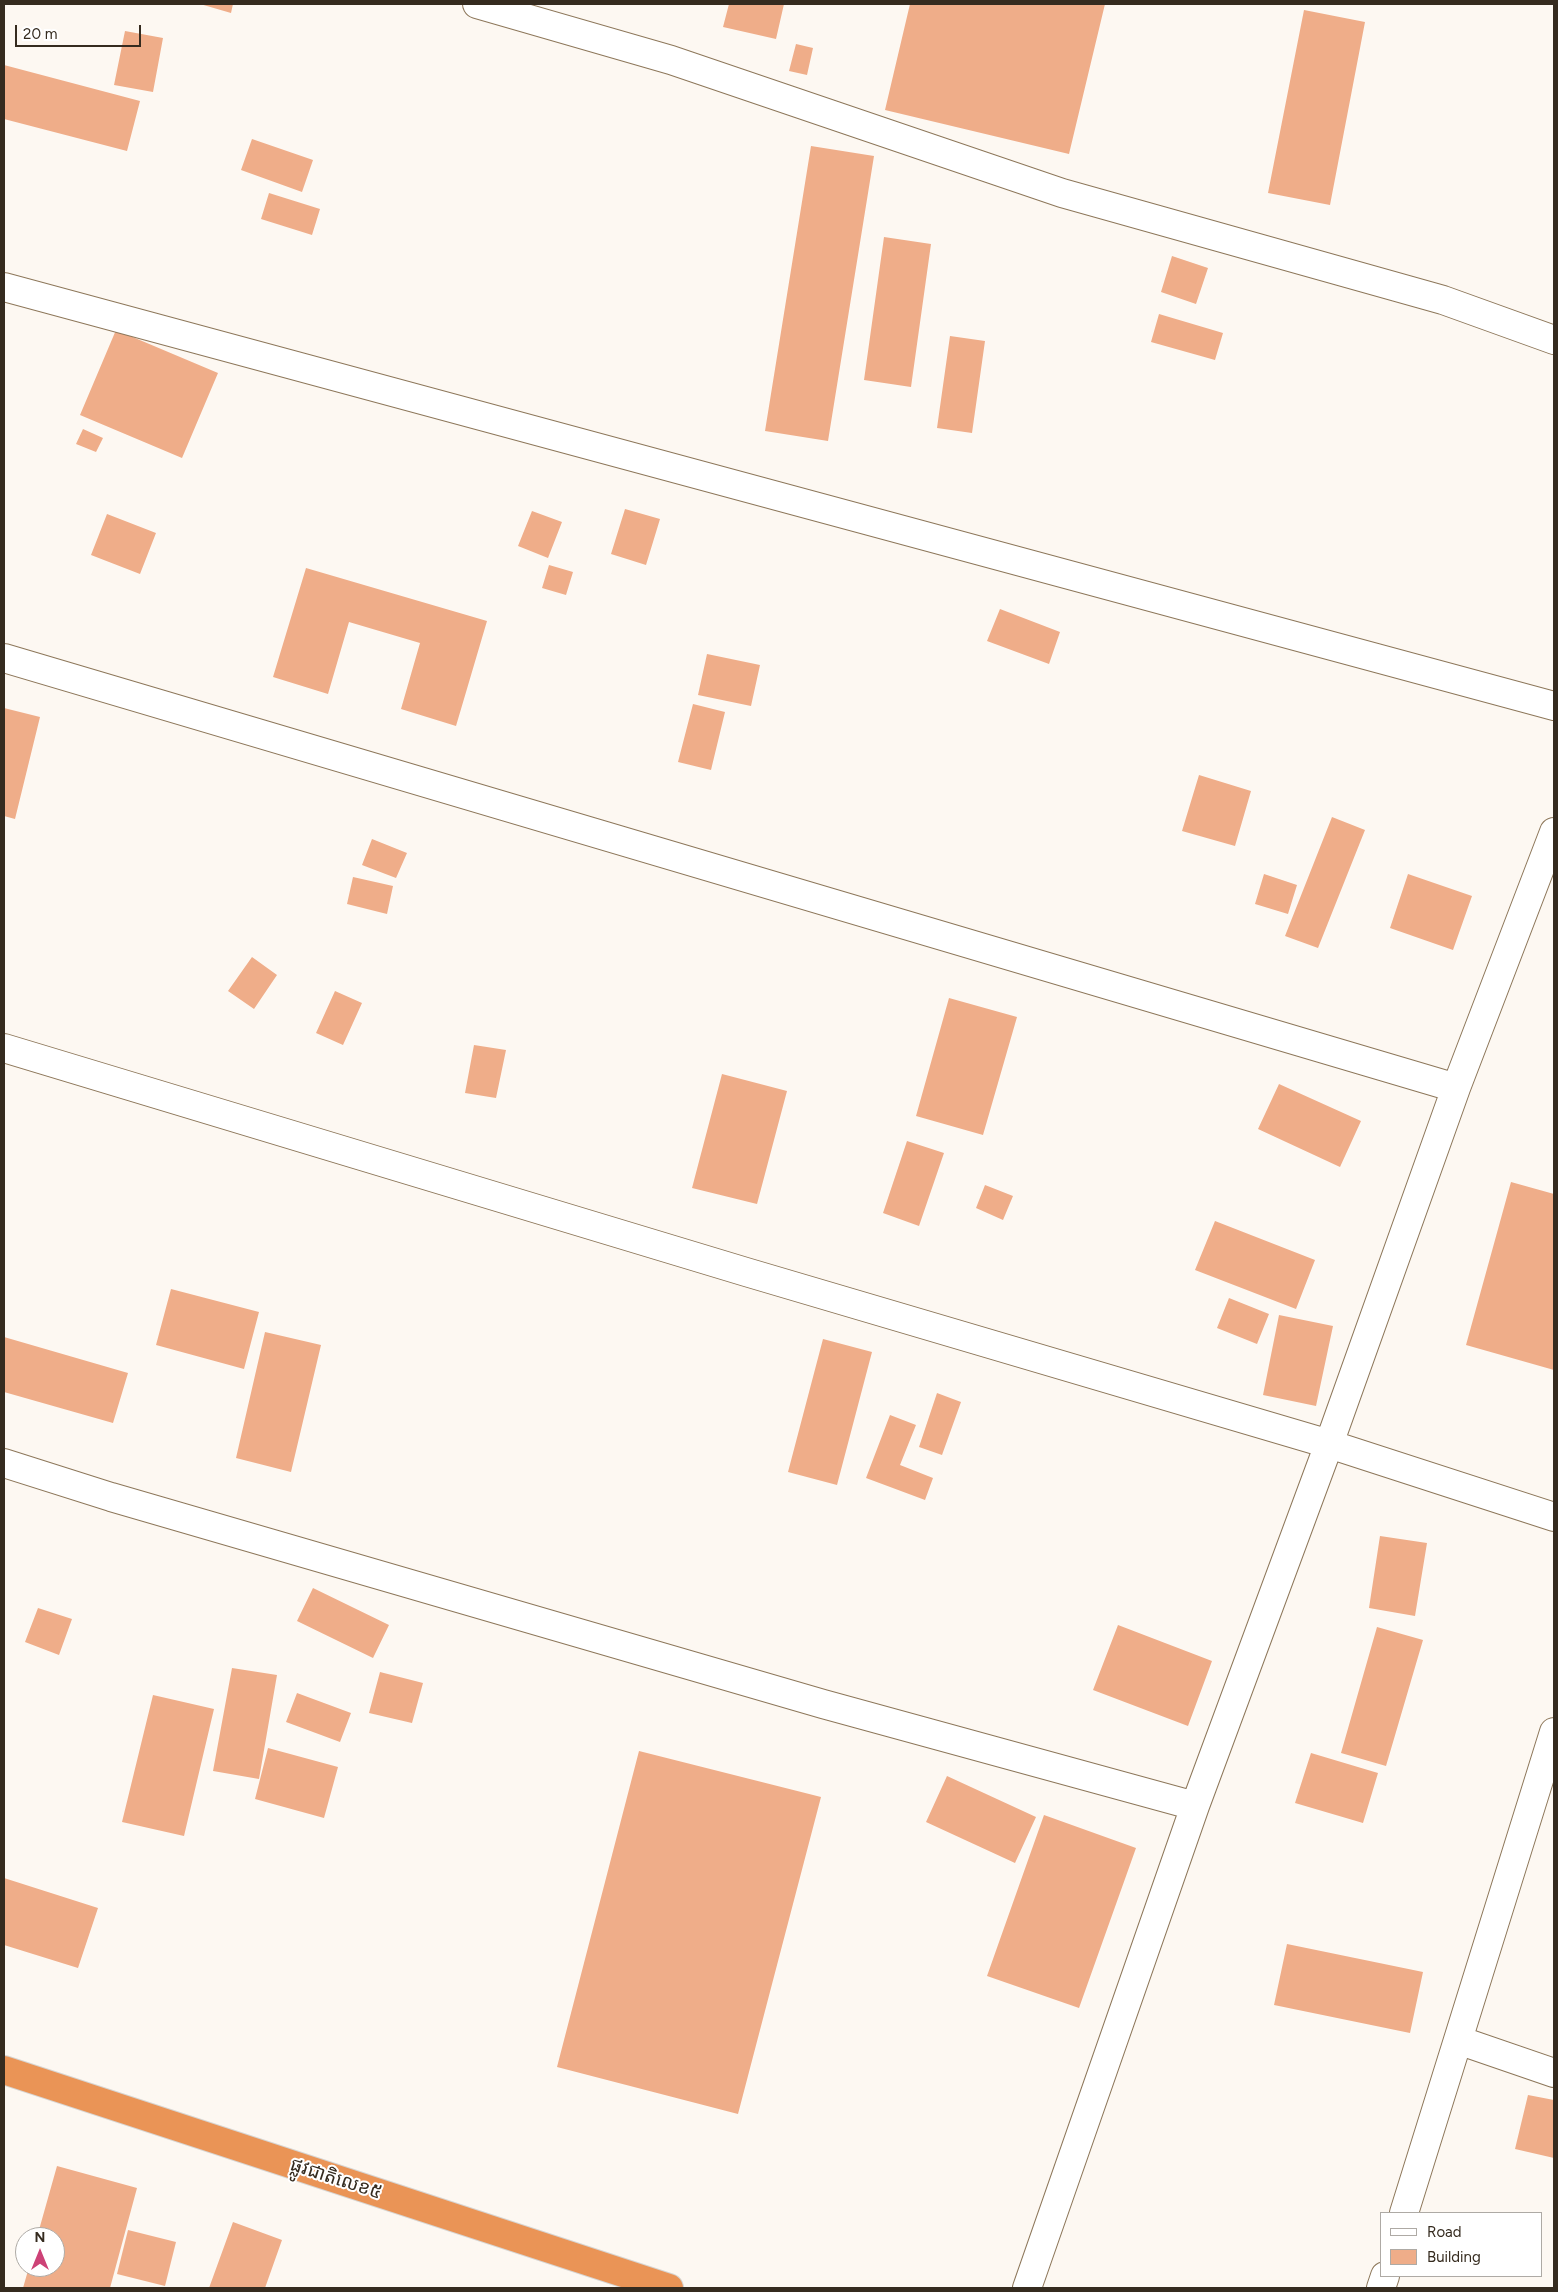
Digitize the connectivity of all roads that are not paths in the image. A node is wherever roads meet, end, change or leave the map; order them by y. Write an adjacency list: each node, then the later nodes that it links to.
1 (477, 4): 3 (street)
2 (4, 287): 5 (street)
3 (1554, 340)
4 (4, 658): 8 (street)
5 (1554, 706)
6 (1554, 832): 8 (street)
7 (4, 1048): 9 (street)
8 (1456, 1088): 9 (street)
9 (1329, 1444): 11 (street); 13 (street)
10 (4, 1463): 13 (street)
11 (1554, 1517)
12 (1554, 1732): 14 (street)
13 (1195, 1806): 19 (street)
14 (1458, 2040): 16 (street); 17 (street)
15 (4, 2070): 18 (highway, ផ្លូវជាតិលេខ៥)
16 (1554, 2073)
17 (1404, 2212)
18 (669, 2288)
19 (1028, 2288)

